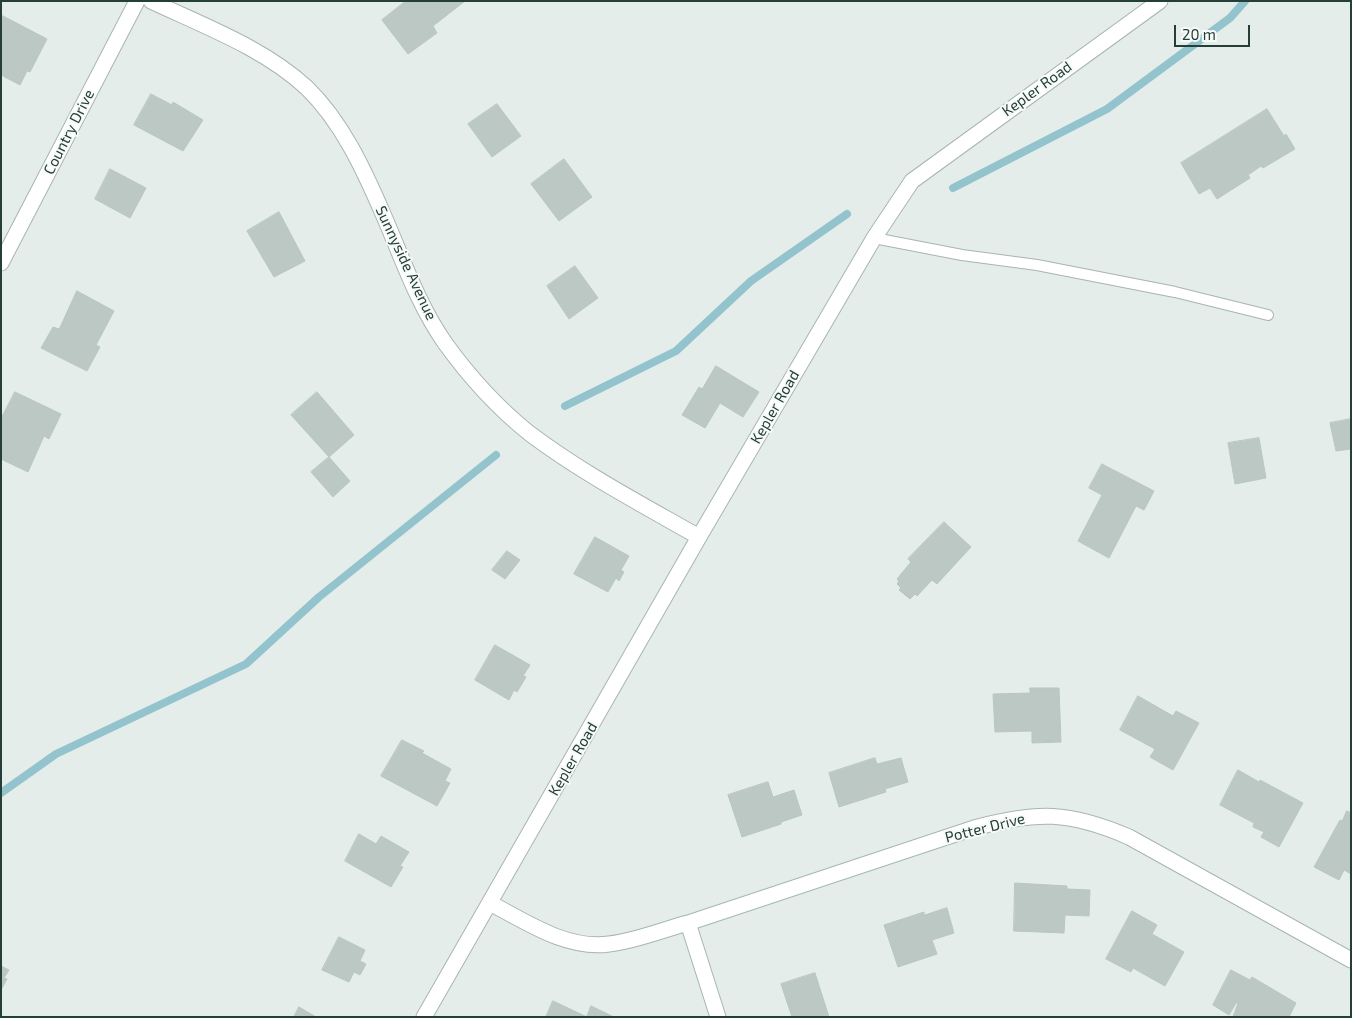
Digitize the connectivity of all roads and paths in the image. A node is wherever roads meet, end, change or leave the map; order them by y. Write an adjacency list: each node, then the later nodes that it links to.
1 (137, 1): 5 (street, Country Drive)
2 (151, 1): 7 (street, Sunnyside Avenue)
3 (1160, 1): 4 (street, Kepler Road)
4 (874, 238): 6 (lane); 7 (street, Kepler Road)
5 (1, 263)
6 (1268, 315)
7 (698, 538): 8 (street, Kepler Road)
8 (490, 903): 9 (street, Potter Drive); 11 (street, Kepler Road)
9 (688, 923): 10 (street, Potter Drive); 12 (street)
10 (1351, 960)
11 (424, 1017)
12 (718, 1017)

